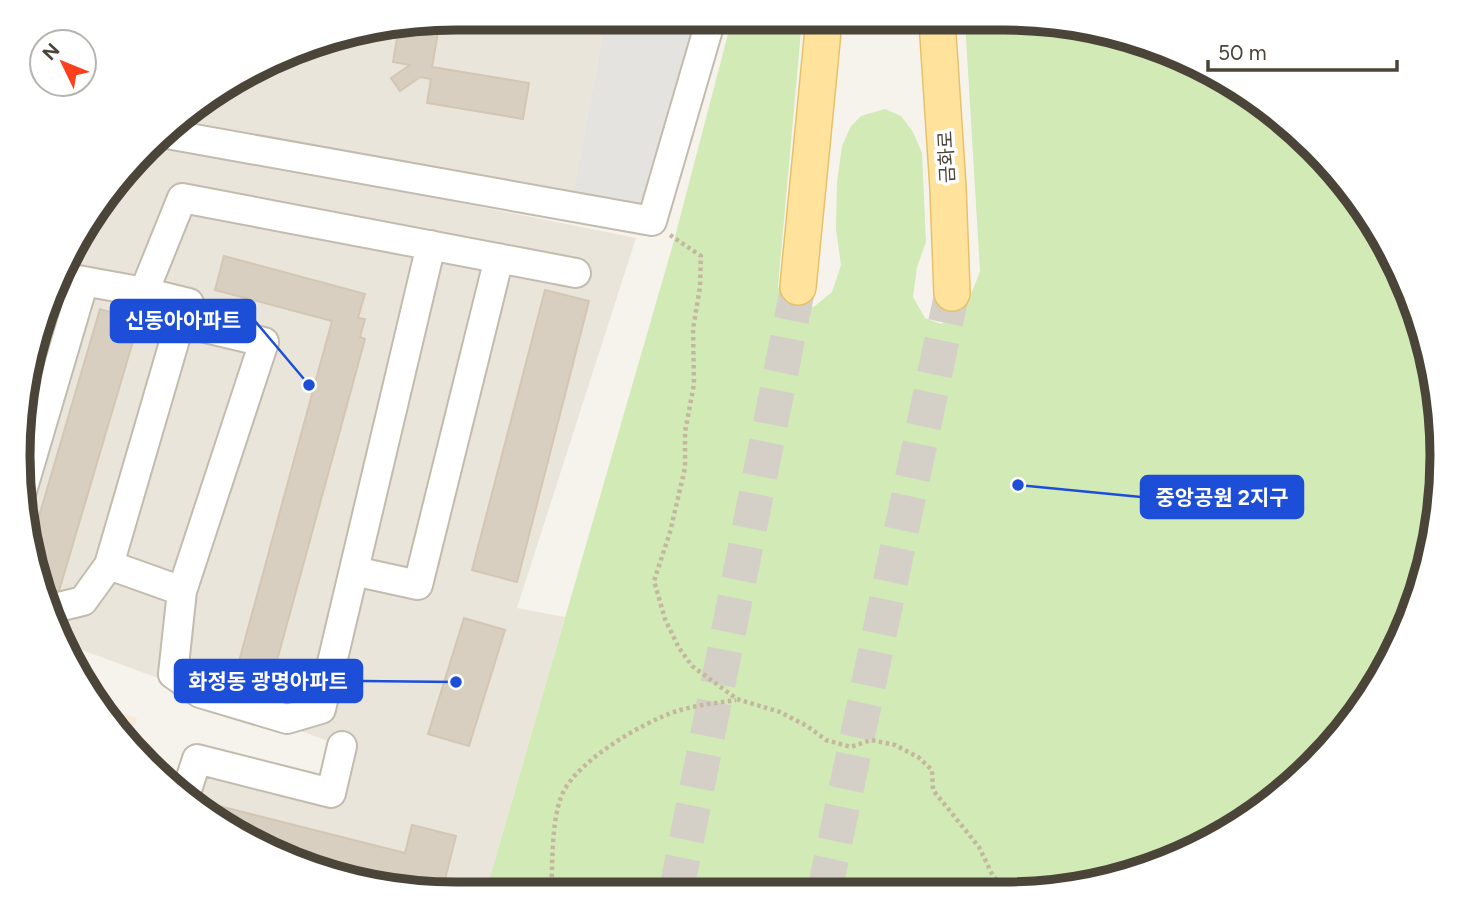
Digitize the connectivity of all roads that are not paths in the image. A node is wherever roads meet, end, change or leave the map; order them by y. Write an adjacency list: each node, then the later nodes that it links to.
1 (708, 30): 4 (street)
2 (823, 30): 9 (main road)
3 (938, 30): 11 (main road, 금화로)
4 (176, 136)
5 (431, 245): 6 (street); 10 (street); 15 (street)
6 (499, 258): 7 (street); 15 (street)
7 (576, 272)
8 (73, 279): 10 (street); 13 (street)
9 (798, 286)
10 (144, 292): 12 (street)
11 (952, 293)
12 (180, 322): 14 (street); 16 (street)
13 (30, 458)
14 (109, 565): 16 (street); 17 (street)
15 (354, 571): 16 (street)
16 (182, 591)
17 (57, 607)
18 (342, 746): 19 (street)
19 (188, 787)

